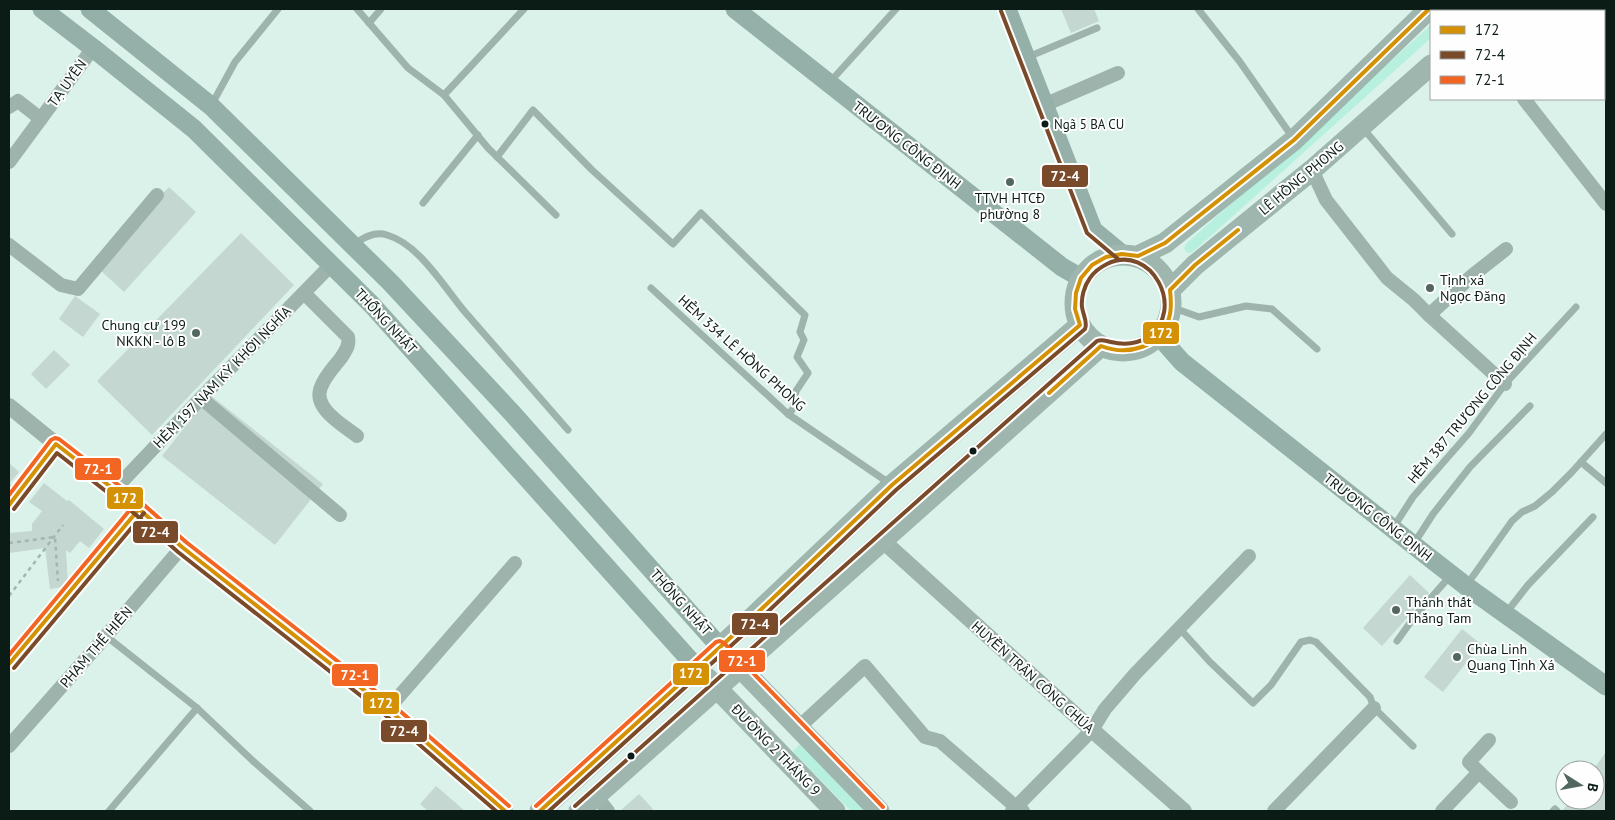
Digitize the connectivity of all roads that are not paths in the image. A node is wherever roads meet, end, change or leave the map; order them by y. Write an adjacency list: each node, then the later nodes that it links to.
1 (42, 9): 14 (main road, THỐNG NHẤT)
2 (90, 9): 21 (main road, THỐNG NHẤT)
3 (357, 9): 12 (lane)
4 (381, 9): 12 (lane)
5 (524, 9): 19 (lane)
6 (735, 9): 18 (main road, TRƯƠNG CÔNG ĐỊNH)
7 (896, 9): 18 (lane)
8 (1006, 9): 15 (main road)
9 (1198, 9): 28 (lane)
10 (275, 10): 21 (lane)
11 (1424, 10): 28 (main road)
12 (369, 23): 19 (lane)
13 (1096, 28): 15 (lane)
14 (93, 48): 24 (street, TẠ UYÊN); 26 (main road, THỐNG NHẤT)
15 (1025, 58): 22 (main road)
16 (1430, 66): 25 (main road, LÊ HỒNG PHONG)
17 (1118, 73): 22 (street)
18 (829, 83): 42 (main road, TRƯƠNG CÔNG ĐỊNH)
19 (444, 95): 27 (lane)
20 (1525, 100): 34 (street)
21 (211, 106): 26 (main road); 38 (main road, THỐNG NHẤT)
22 (1044, 106): 40 (main road)
23 (9, 107): 24 (street, TẠ UYÊN)
24 (41, 119): 30 (street, TẠ UYÊN)
25 (1362, 127): 31 (main road, LÊ HỒNG PHONG); 36 (lane)
26 (194, 129): 41 (main road, THỐNG NHẤT)
27 (478, 135): 29 (lane); 33 (lane)
28 (1294, 140): 40 (main road)
29 (497, 156): 35 (lane); 57 (lane)
30 (9, 162)
31 (1312, 170): 45 (main road, LÊ HỒNG PHONG); 47 (street)
32 (157, 195): 37 (street)
33 (423, 203)
34 (1606, 204)
35 (556, 215)
36 (1452, 234)
37 (9, 245)
38 (352, 245): 56 (main road, THỐNG NHẤT); 58 (lane)
39 (1506, 249): 47 (street)
40 (1130, 255): 42 (main road); 45 (main road)
41 (331, 265): 44 (street, HẺM 197 NAM KỲ KHỞI NGHĨA); 61 (main road, THỐNG NHẤT)
42 (1081, 278): 48 (main road)
43 (651, 288): 57 (lane, HẺM 334 LÊ HỒNG PHONG)
44 (304, 293): 53 (street, HẺM 197 NAM KỲ KHỞI NGHĨA); 60 (street)
45 (1171, 299): 49 (main road); 51 (lane)
46 (1576, 308): 52 (lane, HẺM 387 TRƯƠNG CÔNG ĐỊNH)
47 (1429, 316): 52 (street)
48 (1080, 325): 50 (main road); 65 (main road)
49 (1160, 336): 50 (main road); 71 (main road, TRƯƠNG CÔNG ĐỊNH)
50 (1101, 346): 72 (main road)
51 (1317, 348)
52 (1505, 384): 71 (lane, HẺM 387 TRƯƠNG CÔNG ĐỊNH)
53 (200, 398): 66 (street, HẺM 197 NAM KỲ KHỞI NGHĨA); 69 (street)
54 (9, 406): 62 (street)
55 (1530, 406): 73 (lane)
56 (513, 414): 61 (main road); 82 (main road, THỐNG NHẤT)
57 (788, 414): 65 (lane, HẺM 334 LÊ HỒNG PHONG)
58 (568, 430)
59 (1606, 434): 63 (lane)
60 (357, 436)
61 (490, 437): 84 (main road, THỐNG NHẤT)
62 (56, 444): 66 (street); 67 (lane)
63 (1581, 462): 64 (lane); 77 (lane)
64 (1606, 483)
65 (892, 484): 82 (main road)
66 (114, 490): 68 (street)
67 (9, 505)
68 (139, 509): 74 (street); 83 (lane)
69 (340, 515)
70 (1593, 517): 78 (lane)
71 (1392, 528): 73 (main road, TRƯƠNG CÔNG ĐỊNH)
72 (883, 541): 85 (main road); 92 (street, HUYỀN TRÂN CÔNG CHÚA)
73 (1413, 545): 77 (main road, TRƯƠNG CÔNG ĐỊNH)
74 (182, 547): 80 (street, PHẠM THẾ HIỂN); 90 (street)
75 (1249, 556): 79 (street)
76 (515, 563): 90 (street)
77 (1458, 580): 78 (main road, TRƯƠNG CÔNG ĐỊNH); 81 (lane)
78 (1506, 614): 86 (main road, TRƯƠNG CÔNG ĐỊNH)
79 (1180, 629): 89 (lane); 92 (street)
80 (106, 636): 88 (lane); 94 (street, PHẠM THẾ HIỂN)
81 (1397, 641)
82 (720, 647): 84 (main road); 85 (main road)
83 (9, 664)
84 (697, 668): 87 (main road, ĐƯỜNG 2 THÁNG 9); 99 (main road)
85 (740, 668): 87 (main road); 91 (main road)
86 (1606, 685)
87 (717, 688): 98 (main road); 105 (main road, ĐƯỜNG 2 THÁNG 9)
88 (197, 708): 100 (lane); 102 (lane)
89 (1374, 708): 95 (lane); 108 (street)
90 (388, 709): 103 (street)
91 (798, 728): 101 (street); 106 (main road)
92 (1092, 730): 101 (street); 107 (street, HUYỀN TRÂN CÔNG CHÚA)
93 (1488, 740): 96 (street)
94 (9, 746)
95 (1413, 746)
96 (1479, 772): 97 (street); 109 (street)
97 (1511, 802)
98 (602, 804): 104 (main road)
99 (551, 808)
100 (305, 810)
101 (1017, 810)
102 (109, 811)
103 (505, 811)
104 (580, 811)
105 (835, 811)
106 (879, 811)
107 (1184, 811)
108 (1274, 811)
109 (1442, 811)
110 (1553, 811): 111 (lane)
111 (1558, 811)

